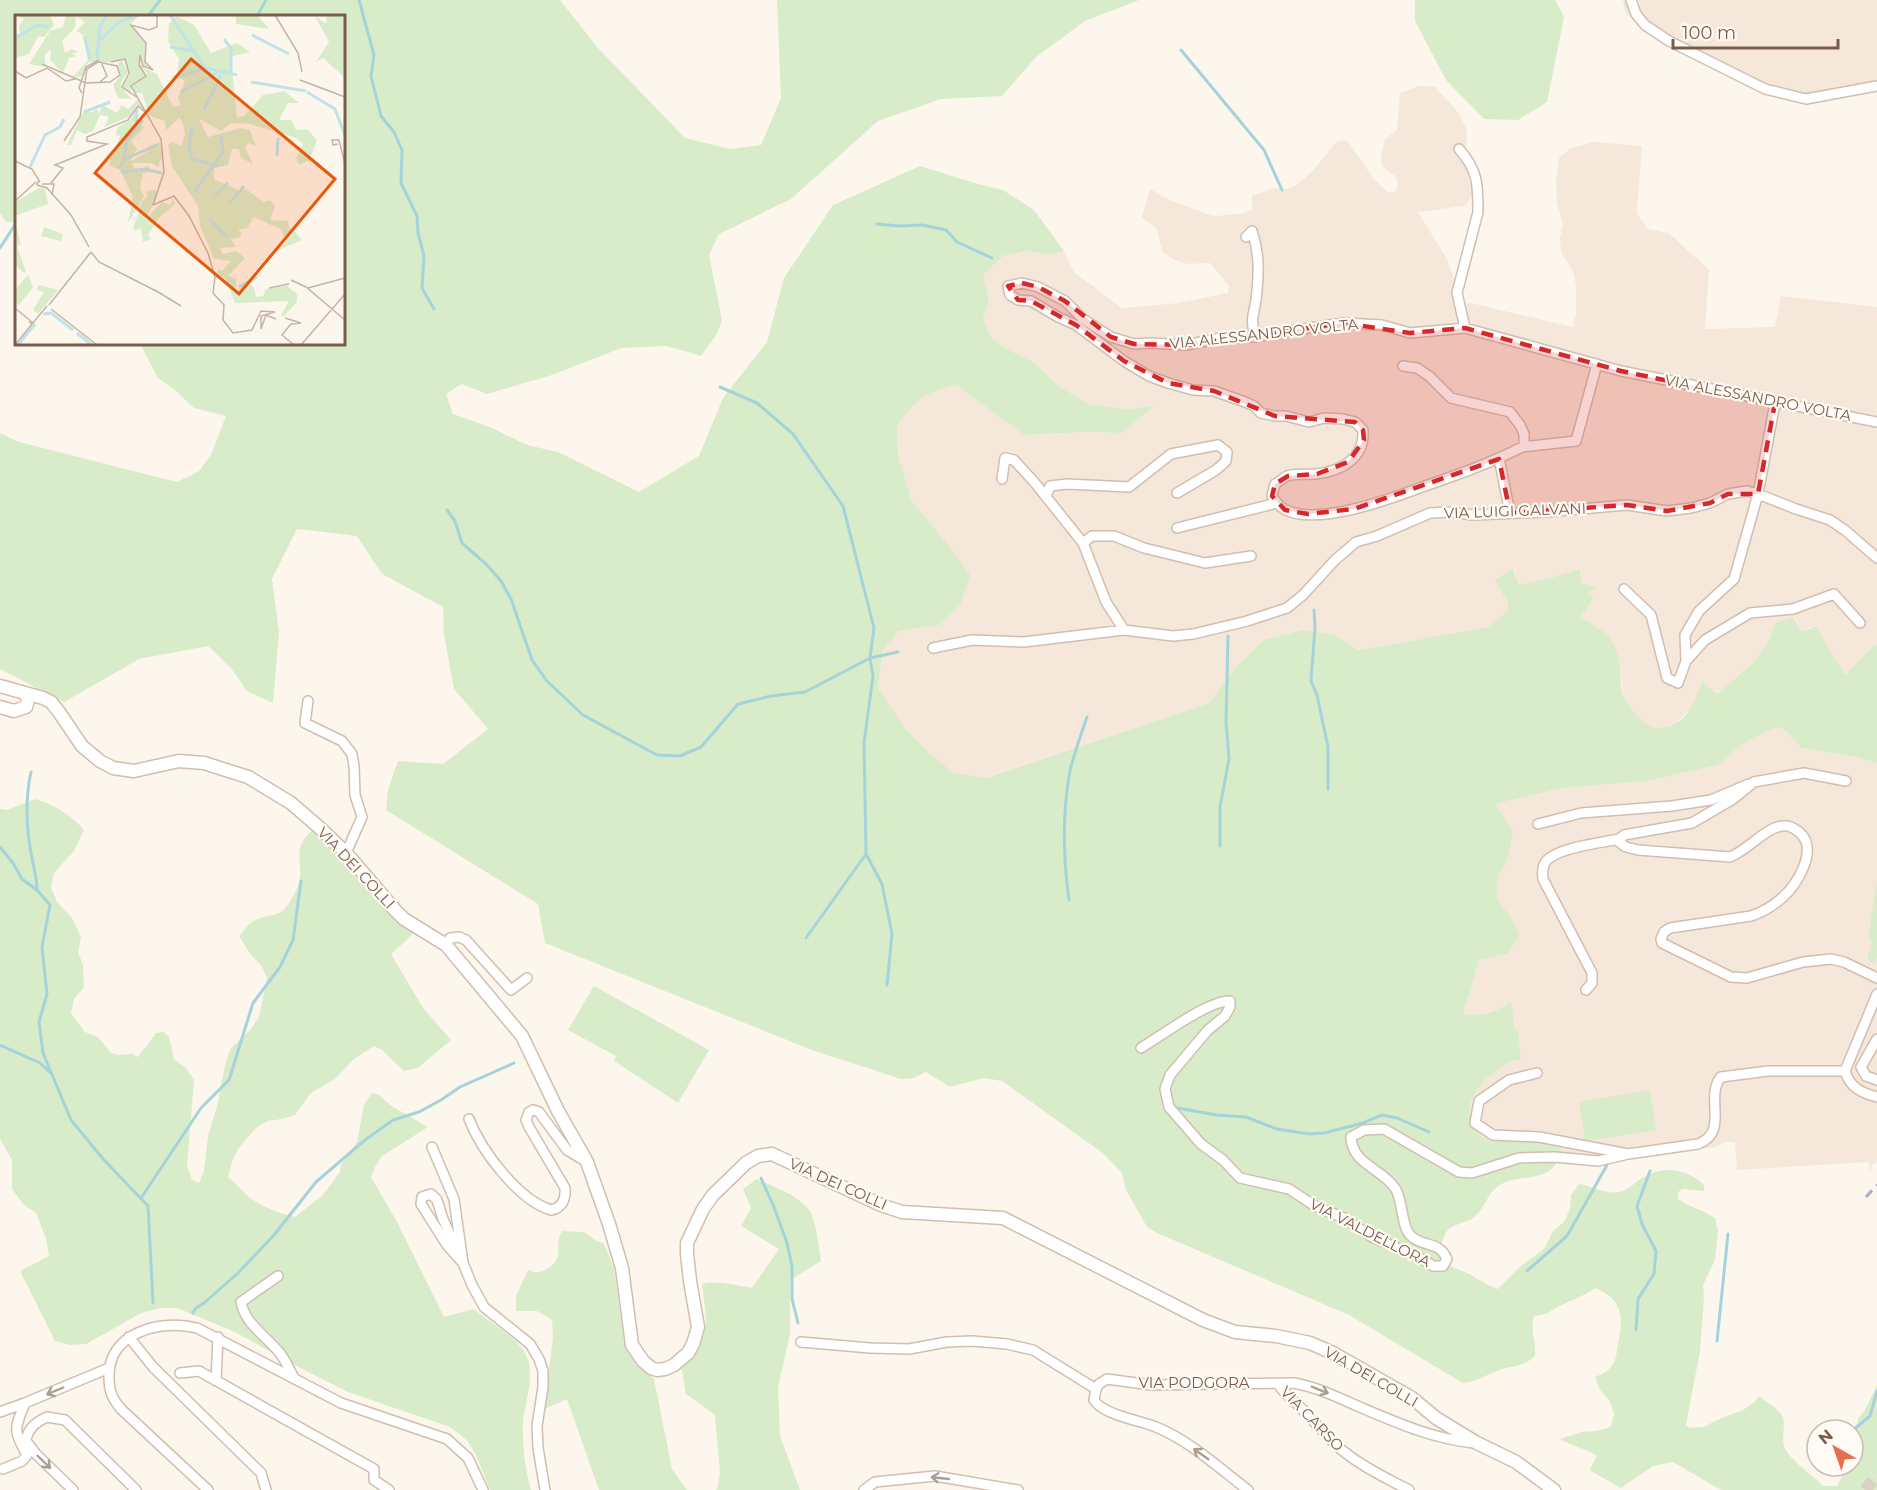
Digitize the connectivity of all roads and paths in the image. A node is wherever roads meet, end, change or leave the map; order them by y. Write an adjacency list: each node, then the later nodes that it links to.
1 (1631, 0): 2 (street)
2 (1877, 86)
3 (1459, 149): 5 (street)
4 (1246, 237): 6 (street)
5 (1465, 328): 6 (street, VIA ALESSANDRO VOLTA); 7 (street, VIA ALESSANDRO VOLTA)
6 (1255, 337): 17 (street, VIA ALESSANDRO VOLTA)
7 (1597, 364): 9 (street, VIA ALESSANDRO VOLTA); 11 (street)
8 (1403, 366): 11 (street)
9 (1774, 403): 10 (street, VIA ALESSANDRO VOLTA); 15 (street)
10 (1877, 422)
11 (1522, 447): 12 (street)
12 (1499, 458): 17 (street); 18 (street)
13 (1002, 479): 16 (street)
14 (1177, 493): 16 (street)
15 (1758, 494): 18 (street, VIA LUIGI GALVANI); 22 (street, VIA LUIGI GALVANI); 27 (street)
16 (1046, 496): 20 (street)
17 (1277, 503): 19 (street)
18 (1510, 513): 25 (street, VIA LUIGI GALVANI)
19 (1178, 528)
20 (1083, 543): 21 (street); 25 (street)
21 (1251, 556)
22 (1877, 558)
23 (1624, 589): 27 (street)
24 (1860, 623): 27 (street)
25 (1124, 630): 26 (street, VIA LUIGI GALVANI)
26 (933, 648)
27 (1686, 661)
28 (0, 686): 29 (street, VIA DEI COLLI)
29 (25, 693): 31 (street); 36 (street, VIA DEI COLLI)
30 (308, 701): 36 (street)
31 (0, 707)
32 (1846, 781): 33 (street)
33 (1754, 782): 34 (street); 35 (street)
34 (1538, 824)
35 (1619, 839): 39 (street); 40 (street)
36 (345, 853): 37 (street, VIA DEI COLLI)
37 (446, 945): 38 (street); 51 (street, VIA DEI COLLI)
38 (527, 978)
39 (1877, 978)
40 (1586, 990)
41 (1877, 994): 44 (street)
42 (1877, 1039): 46 (street)
43 (1142, 1048): 50 (street, VIA VALDELLORA)
44 (1845, 1071): 47 (street); 50 (street, VIA VALDELLORA)
45 (1538, 1073): 50 (street, VIA VALDELLORA)
46 (1877, 1080)
47 (1877, 1097)
48 (469, 1119): 51 (street)
49 (432, 1147): 52 (street)
50 (1628, 1154)
51 (588, 1162): 65 (street, VIA DEI COLLI)
52 (463, 1263): 52 (street); 73 (street)
53 (278, 1276): 59 (street)
54 (129, 1337): 55 (street); 57 (street); 70 (street)
55 (218, 1337): 59 (street); 60 (street)
56 (801, 1342): 62 (street)
57 (109, 1368): 63 (street, one-way to 63); 69 (street)
58 (180, 1373): 60 (street)
59 (294, 1378): 72 (street)
60 (216, 1381): 71 (street)
61 (1278, 1384): 62 (street, VIA PODGORA); 65 (street, VIA PODGORA, one-way to 65); 77 (street, VIA CARSO)
62 (1096, 1389): 76 (street, one-way to 62)
63 (25, 1403): 64 (street); 66 (street)
64 (0, 1412)
65 (1477, 1443): 78 (street, VIA DEI COLLI)
66 (3, 1469)
67 (73, 1490): 68 (street, one-way to 67)
68 (136, 1490)
69 (208, 1490)
70 (266, 1490)
71 (389, 1490)
72 (483, 1490)
73 (545, 1490)
74 (864, 1490): 75 (street, one-way to 74)
75 (1018, 1490)
76 (1248, 1490)
77 (1409, 1490)
78 (1554, 1490)

